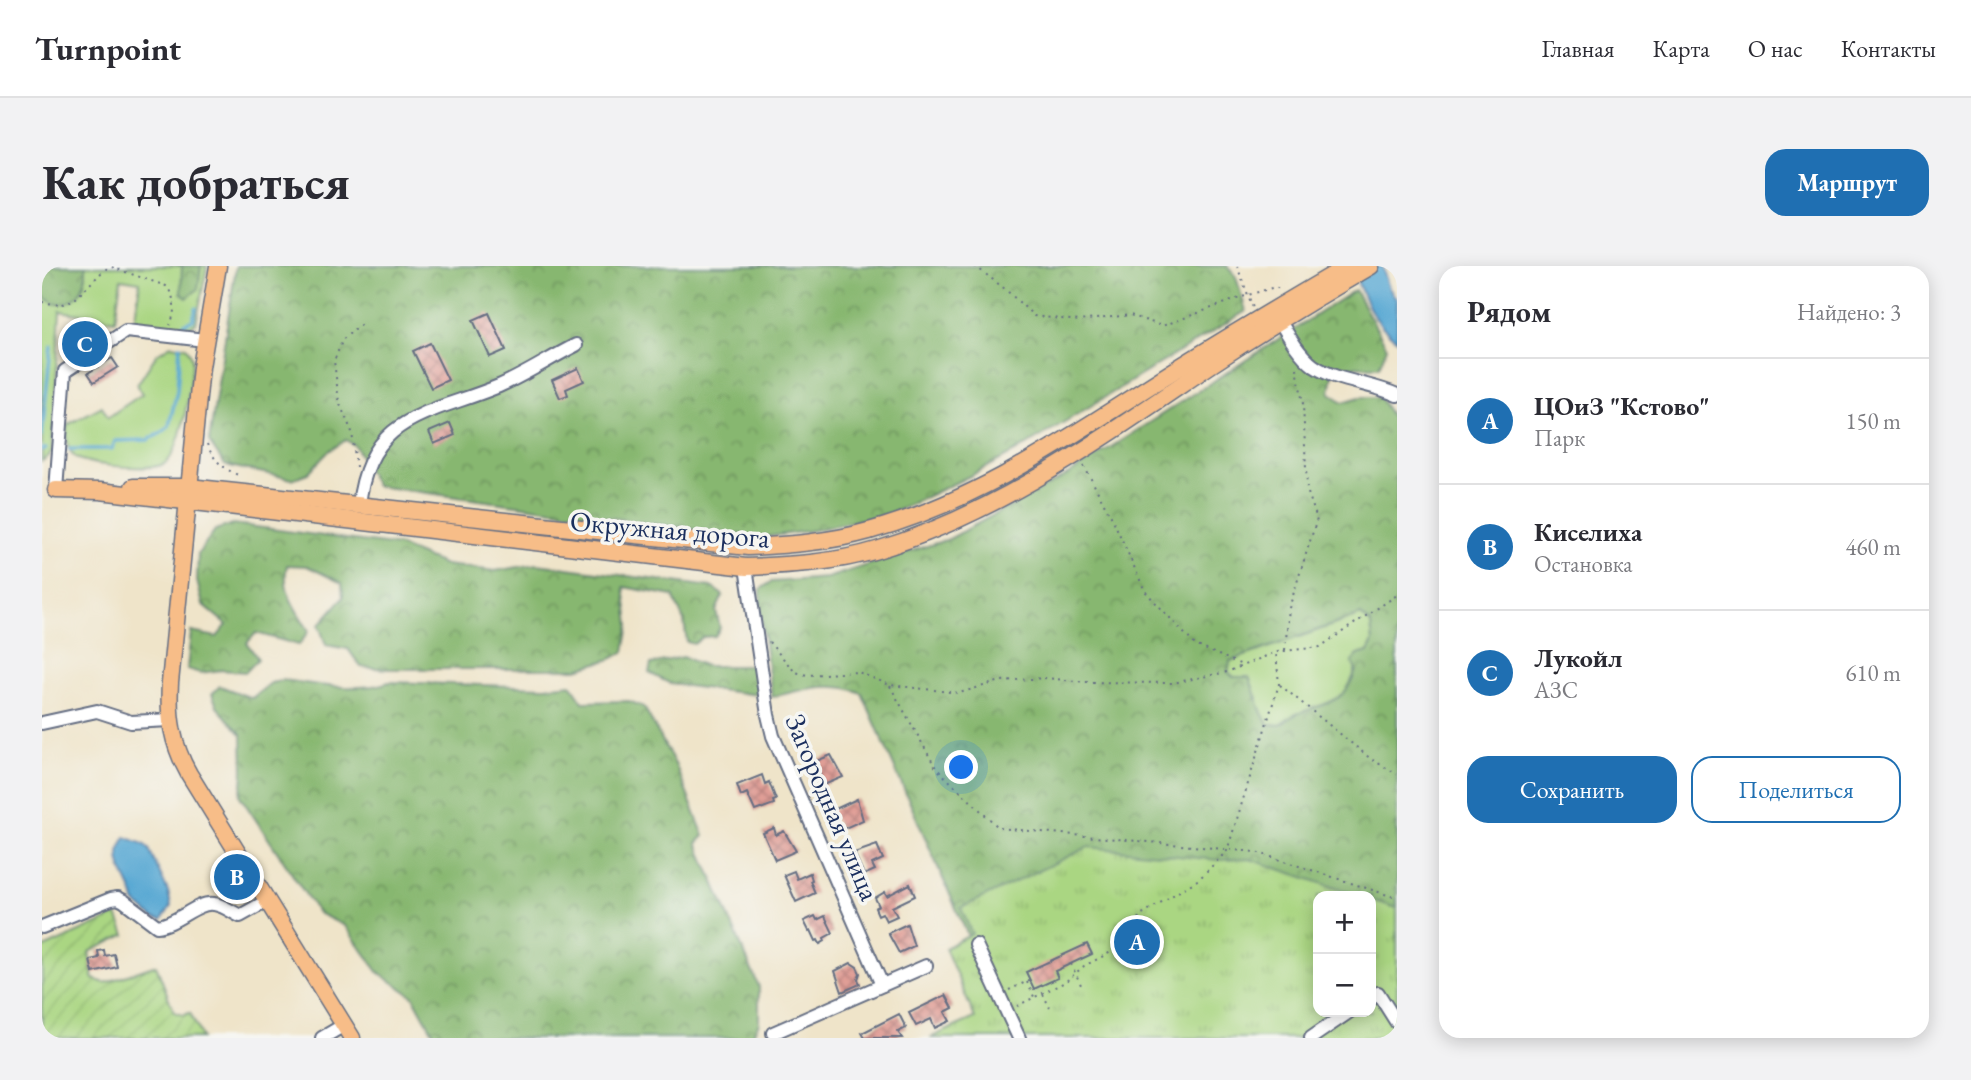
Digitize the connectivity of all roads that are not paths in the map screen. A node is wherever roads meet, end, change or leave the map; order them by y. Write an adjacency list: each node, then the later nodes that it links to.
1 (218, 266): 6 (main road)
2 (1348, 266): 4 (main road, Окружная дорога)
3 (1371, 266): 4 (main road, Окружная дорога)
4 (1306, 295): 5 (main road, Окружная дорога)
5 (1276, 315): 8 (street); 11 (main road, Окружная дорога); 12 (main road, Окружная дорога)
6 (205, 340): 9 (street); 10 (main road)
7 (576, 345): 11 (street)
8 (1397, 395)
9 (49, 490): 10 (main road, Окружная дорога)
10 (188, 494): 11 (main road, Окружная дорога); 12 (main road, Окружная дорога); 13 (main road)
11 (359, 505)
12 (746, 567): 19 (street, Загородная улица)
13 (170, 719): 14 (street); 15 (main road)
14 (42, 723)
15 (268, 901): 16 (street); 23 (main road)
16 (42, 927)
17 (976, 945): 26 (street)
18 (926, 966): 19 (street)
19 (881, 981): 24 (street)
20 (1376, 994): 22 (street)
21 (1342, 1017): 27 (street)
22 (1397, 1023)
23 (348, 1031): 25 (street)
24 (772, 1033)
25 (323, 1038)
26 (1019, 1038)
27 (1311, 1038)

